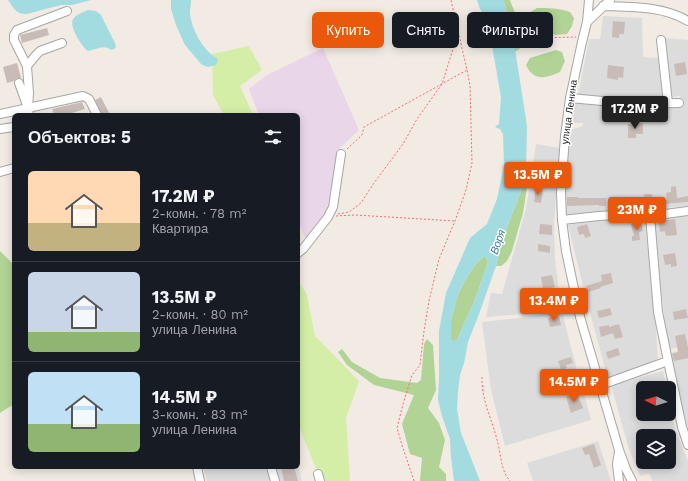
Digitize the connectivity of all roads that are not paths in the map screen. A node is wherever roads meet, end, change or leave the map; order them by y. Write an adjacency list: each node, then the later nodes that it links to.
1 (589, 0): 5 (street, улица Ленина)
2 (607, 3): 4 (street); 5 (street)
3 (67, 11): 8 (street)
4 (688, 21)
5 (587, 22): 10 (street, улица Ленина)
6 (661, 40): 11 (street)
7 (62, 43): 8 (street)
8 (27, 66): 13 (street)
9 (19, 84): 13 (street)
10 (570, 98): 11 (street); 25 (street, улица Ленина)
11 (668, 103): 12 (street)
12 (679, 103)
13 (28, 112): 15 (street); 16 (street)
14 (12, 113): 17 (street)
15 (14, 113)
16 (96, 113)
17 (0, 114)
18 (12, 127): 19 (street)
19 (0, 129)
20 (341, 154): 26 (street)
21 (12, 169): 22 (street)
22 (0, 172)
23 (688, 211): 24 (street)
24 (650, 216): 25 (street); 27 (street)
25 (562, 220): 28 (street, улица Ленина)
26 (300, 252)
27 (668, 362): 28 (street); 29 (street)
28 (601, 385): 30 (street, улица Ленина)
29 (688, 445)
30 (619, 450): 35 (street); 36 (street, улица Ленина)
31 (197, 469): 33 (street)
32 (272, 469): 34 (street)
33 (200, 481)
34 (275, 481)
35 (619, 481)
36 (632, 481)

